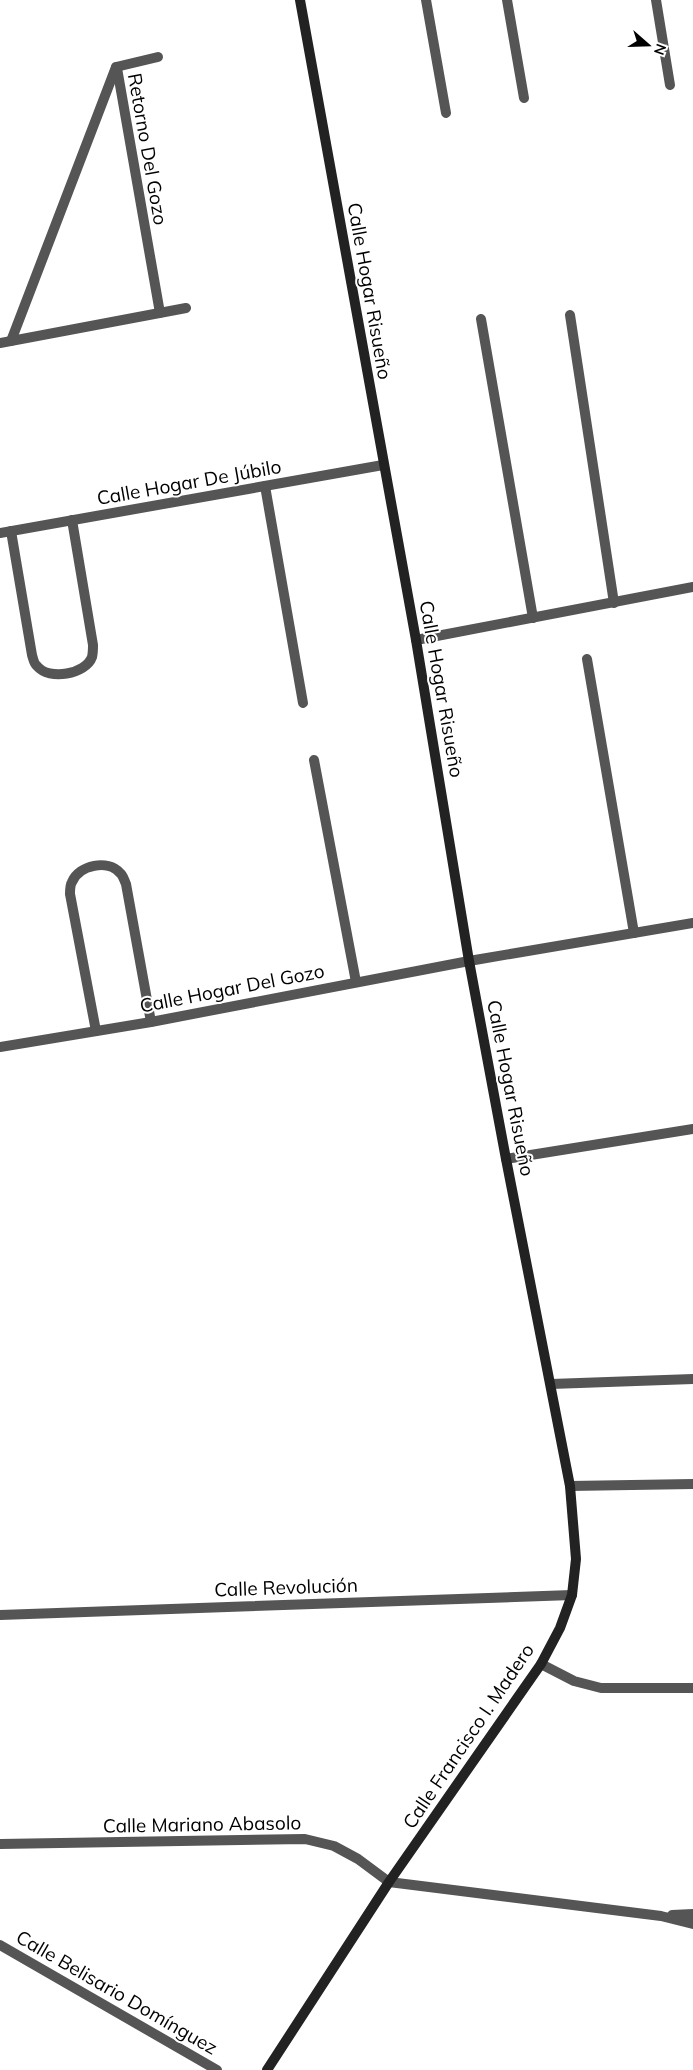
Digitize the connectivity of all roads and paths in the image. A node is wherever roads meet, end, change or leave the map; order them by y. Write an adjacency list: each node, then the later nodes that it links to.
1 (300, 0): 16 (street, Calle Hogar Risueño)
2 (426, 0): 9 (street)
3 (507, 0): 8 (street)
4 (656, 0): 7 (street)
5 (158, 57): 6 (street)
6 (116, 67): 11 (street, Retorno Del Gozo); 14 (street, Retorno Del Gozo)
7 (670, 85)
8 (524, 98)
9 (446, 113)
10 (186, 308): 11 (street)
11 (160, 313): 14 (street)
12 (570, 315): 22 (street)
13 (481, 319): 23 (street)
14 (11, 341): 15 (street)
15 (0, 343)
16 (383, 465): 17 (street, Calle Hogar De Júbilo); 24 (street, Calle Hogar Risueño)
17 (264, 486): 18 (street, Calle Hogar De Júbilo); 26 (street)
18 (72, 520): 19 (street, Calle Hogar De Júbilo); 19 (street)
19 (11, 531): 20 (street, Calle Hogar De Júbilo)
20 (0, 533)
21 (693, 587): 22 (street)
22 (614, 602): 23 (street)
23 (533, 618): 24 (street)
24 (416, 640): 30 (street, Calle Hogar Risueño)
25 (587, 659): 29 (street)
26 (303, 703)
27 (314, 760): 31 (street)
28 (693, 923): 29 (street, Calle Hogar Del Gozo)
29 (634, 933): 30 (street, Calle Hogar Del Gozo)
30 (469, 960): 31 (street, Calle Hogar Del Gozo); 36 (street, Calle Hogar Risueño)
31 (356, 982): 32 (street, Calle Hogar Del Gozo)
32 (151, 1022): 33 (street, Calle Hogar Del Gozo); 33 (street)
33 (96, 1031): 34 (street, Calle Hogar Del Gozo)
34 (0, 1047)
35 (693, 1129): 36 (street)
36 (506, 1159): 38 (street, Calle Hogar Risueño)
37 (693, 1379): 38 (street)
38 (551, 1384): 40 (street, Calle Francisco I. Madero)
39 (693, 1484): 40 (street)
40 (570, 1486): 41 (street, Calle Francisco I. Madero)
41 (572, 1594): 42 (street, Calle Revolución); 43 (street, Calle Francisco I. Madero)
42 (0, 1615)
43 (541, 1664): 44 (street); 46 (street, Calle Francisco I. Madero)
44 (693, 1688)
45 (0, 1844): 46 (street, Calle Mariano Abasolo)
46 (389, 1882): 48 (street, Calle Mariano Abasolo); 52 (street, Calle Francisco I. Madero)
47 (693, 1914): 48 (street, Calle Mariano Abasolo)
48 (661, 1916): 49 (street, Calle Mariano Abasolo)
49 (693, 1924)
50 (0, 1945): 51 (street, Calle Belisario Domínguez)
51 (217, 2070)
52 (267, 2070)

